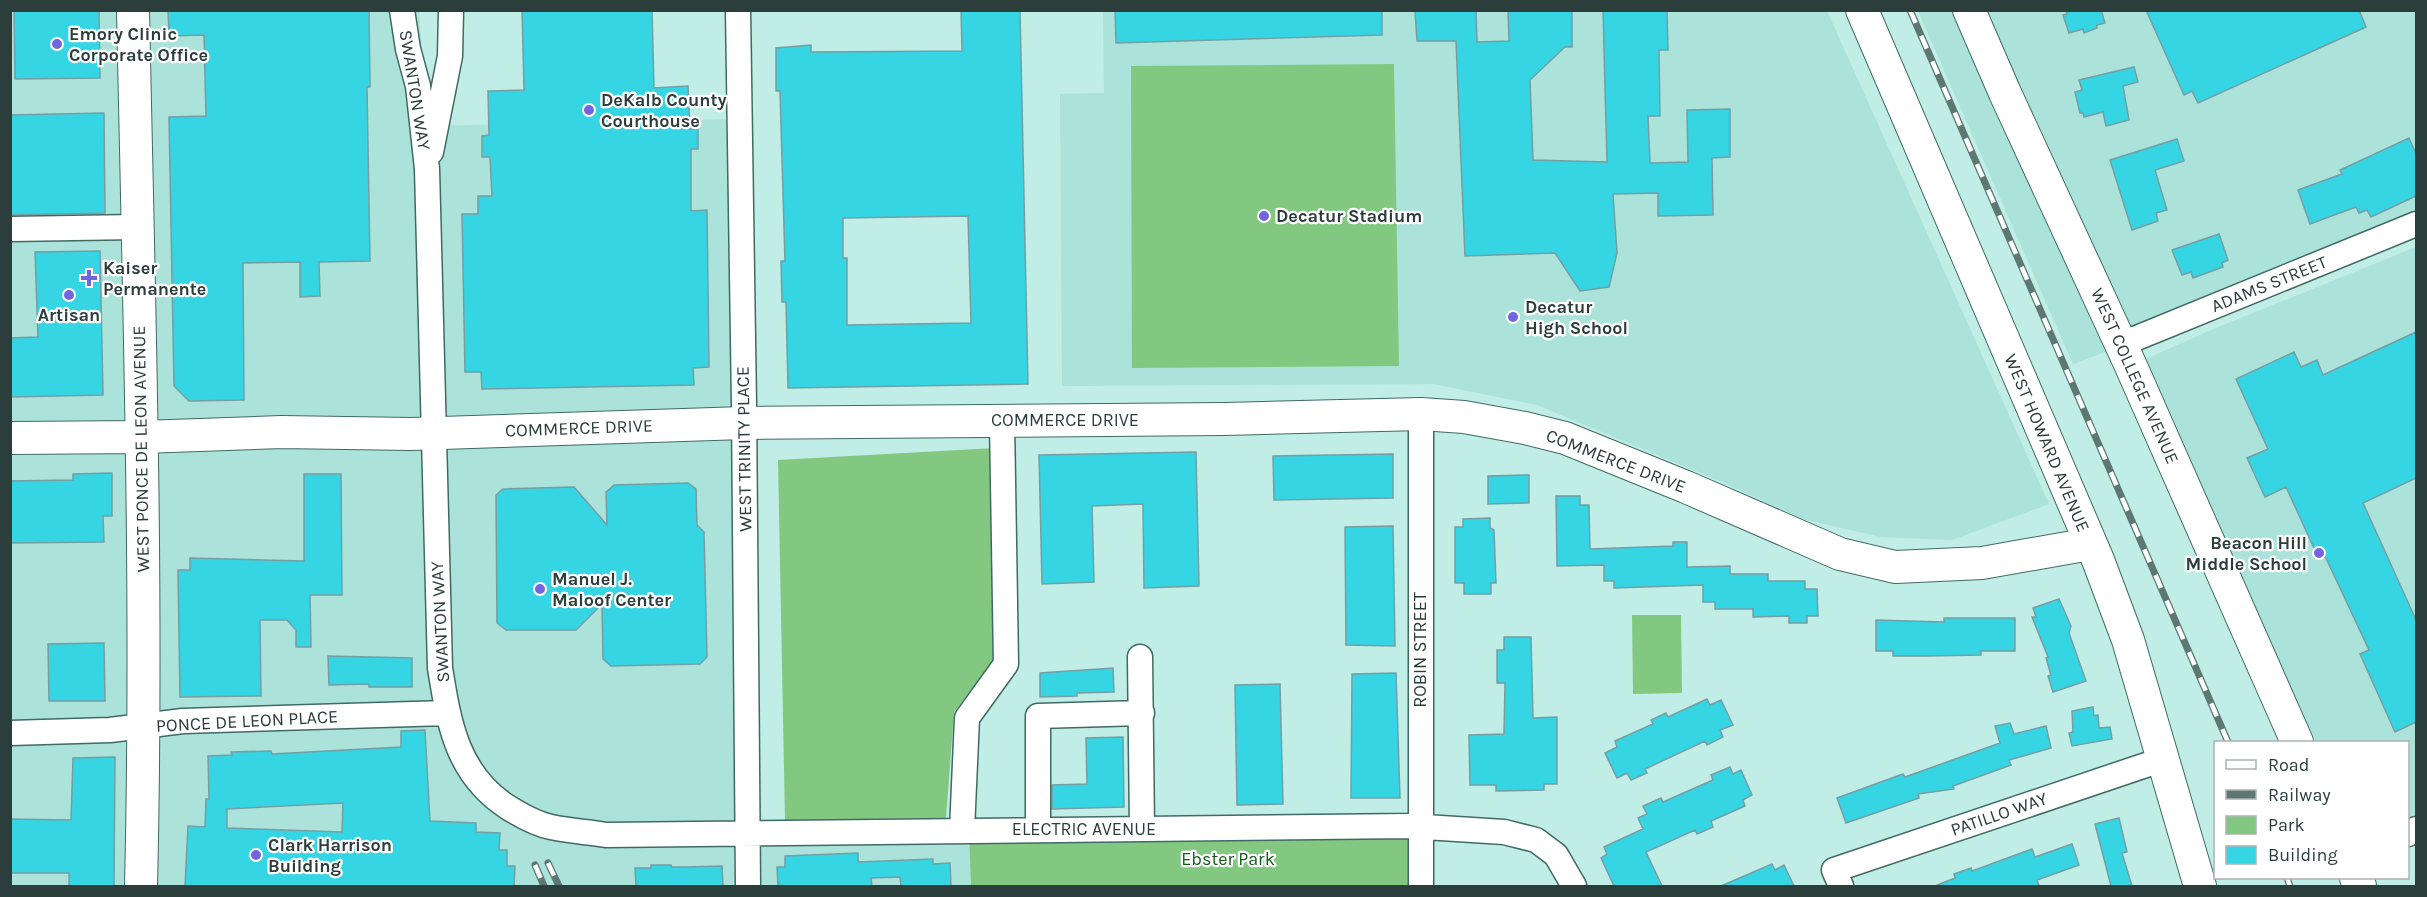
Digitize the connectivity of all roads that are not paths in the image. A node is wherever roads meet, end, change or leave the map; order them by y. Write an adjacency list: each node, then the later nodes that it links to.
1 (133, 10): 9 (main road, WEST PONCE DE LEON AVENUE)
2 (402, 10): 7 (street, SWANTON WAY)
3 (450, 10): 7 (street, SWANTON WAY)
4 (738, 10): 14 (street, WEST TRINITY PLACE)
5 (1862, 10): 18 (main road, WEST HOWARD AVENUE)
6 (1969, 10): 11 (main road, WEST COLLEGE AVENUE)
7 (427, 170): 15 (street, SWANTON WAY)
8 (2416, 224): 11 (street, ADAMS STREET)
9 (137, 227): 10 (street); 16 (main road, WEST PONCE DE LEON AVENUE)
10 (10, 229)
11 (2122, 344): 24 (main road, WEST COLLEGE AVENUE)
12 (1421, 414): 13 (main road, COMMERCE DRIVE); 18 (main road, COMMERCE DRIVE); 26 (street, ROBIN STREET)
13 (1002, 421): 14 (main road, COMMERCE DRIVE); 28 (street)
14 (744, 423): 15 (main road, COMMERCE DRIVE); 30 (street, WEST TRINITY PLACE)
15 (433, 433): 16 (main road, COMMERCE DRIVE); 20 (street, SWANTON WAY)
16 (142, 437): 17 (main road, COMMERCE DRIVE); 22 (main road, WEST PONCE DE LEON AVENUE)
17 (10, 438)
18 (2090, 544): 25 (main road, WEST HOWARD AVENUE)
19 (1140, 657): 21 (street)
20 (447, 713): 22 (street, PONCE DE LEON PLACE); 30 (street, SWANTON WAY)
21 (1142, 713): 27 (street); 29 (street)
22 (144, 726): 23 (street, PONCE DE LEON PLACE); 32 (main road, WEST PONCE DE LEON AVENUE)
23 (10, 733)
24 (2297, 741)
25 (2164, 759): 31 (street, PATILLO WAY); 36 (main road, WEST HOWARD AVENUE)
26 (1420, 826): 27 (street, ELECTRIC AVENUE); 34 (street, ROBIN STREET); 35 (street, ELECTRIC AVENUE)
27 (1142, 829): 29 (street, ELECTRIC AVENUE)
28 (962, 830): 29 (street, ELECTRIC AVENUE); 30 (street, ELECTRIC AVENUE)
29 (1038, 830)
30 (748, 832): 33 (street, WEST TRINITY PLACE)
31 (1838, 878)
32 (141, 886)
33 (748, 886)
34 (1421, 886)
35 (1574, 886)
36 (2200, 886)

